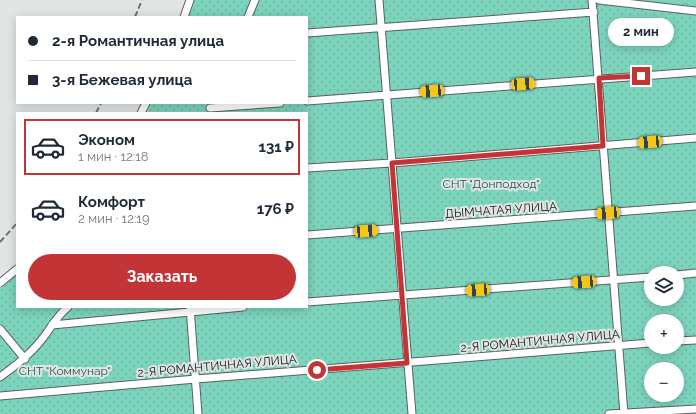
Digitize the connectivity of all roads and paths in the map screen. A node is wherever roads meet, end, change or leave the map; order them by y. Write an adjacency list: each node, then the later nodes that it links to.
1 (190, 0): 8 (street)
2 (255, 0): 9 (street)
3 (379, 0): 10 (street)
4 (592, 0): 7 (street)
5 (599, 0): 6 (street)
6 (696, 11)
7 (594, 12): 10 (street); 13 (street)
8 (184, 16)
9 (248, 16)
10 (381, 26): 11 (street); 14 (street)
11 (308, 33)
12 (696, 72): 13 (street)
13 (599, 78): 14 (street); 19 (street)
14 (386, 95): 15 (street); 20 (street)
15 (308, 101)
16 (266, 104): 17 (street)
17 (210, 108)
18 (696, 138): 19 (street)
19 (603, 146): 20 (street); 23 (street)
20 (392, 163): 21 (street); 24 (street)
21 (308, 168)
22 (696, 206): 23 (street, ДЫМЧАТАЯ УЛИЦА)
23 (608, 213): 24 (street, ДЫМЧАТАЯ УЛИЦА); 30 (street)
24 (396, 229): 25 (street, ДЫМЧАТАЯ УЛИЦА); 32 (street)
25 (308, 235)
26 (16, 270): 31 (street)
27 (696, 273): 28 (street)
28 (684, 274)
29 (644, 278): 30 (street)
30 (615, 280): 32 (street); 42 (street)
31 (0, 283)
32 (402, 296): 33 (street); 44 (street)
33 (308, 302)
34 (67, 308): 37 (street)
35 (216, 308): 36 (street)
36 (190, 309): 37 (street); 46 (street)
37 (52, 325): 43 (street)
38 (0, 329): 43 (street)
39 (696, 340): 40 (street)
40 (684, 341)
41 (644, 343): 42 (street, 2-Я РОМАНТИЧНАЯ УЛИЦА)
42 (619, 345): 44 (street, 2-Я РОМАНТИЧНАЯ УЛИЦА); 49 (street)
43 (25, 359): 45 (street)
44 (407, 363): 46 (street, 2-Я РОМАНТИЧНАЯ УЛИЦА); 51 (street)
45 (0, 377)
46 (196, 378): 47 (street, 2-Я РОМАНТИЧНАЯ УЛИЦА); 50 (street)
47 (0, 396)
48 (696, 409): 49 (street)
49 (624, 413): 52 (street)
50 (198, 414)
51 (412, 414)
52 (609, 414)

